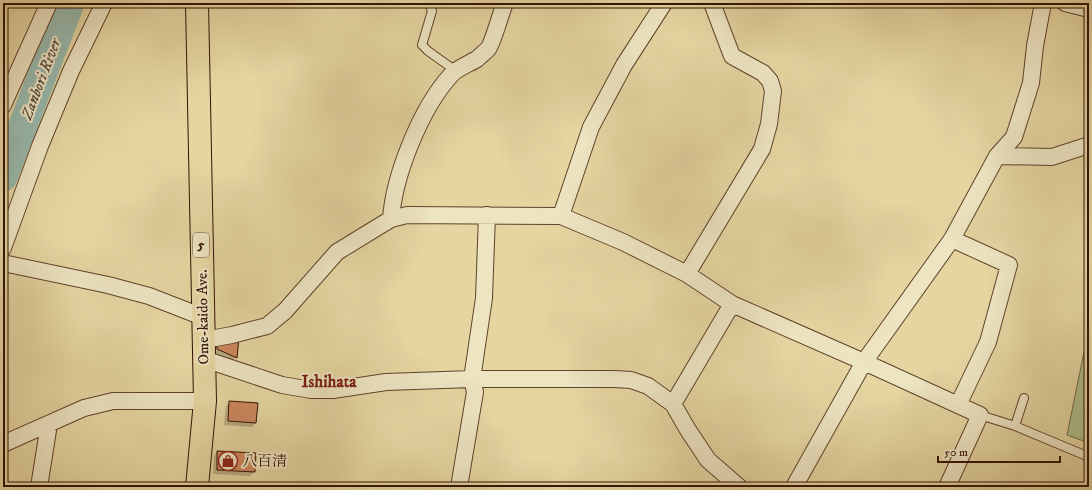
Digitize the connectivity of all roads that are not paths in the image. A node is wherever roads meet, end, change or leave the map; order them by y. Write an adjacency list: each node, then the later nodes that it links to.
1 (49, 3): 12 (street)
2 (104, 3): 20 (street)
3 (197, 3): 24 (main road, Ome-kaido Ave. / 5)
4 (429, 3): 11 (lane)
5 (505, 3): 11 (street)
6 (664, 3): 17 (street)
7 (712, 3): 22 (street)
8 (1042, 3): 15 (street)
9 (1065, 3): 10 (street)
10 (1089, 9)
11 (456, 71): 18 (street)
12 (7, 82): 13 (street)
13 (3, 105)
14 (1089, 145): 15 (street)
15 (997, 156): 19 (street)
16 (487, 215): 17 (street); 18 (street); 27 (street)
17 (561, 216): 22 (street)
18 (392, 219): 25 (street)
19 (952, 239): 26 (street); 31 (street)
20 (3, 248)
21 (3, 263): 24 (street)
22 (687, 274): 23 (street)
23 (732, 304): 26 (street); 30 (street)
24 (203, 317): 25 (main road, Ome-kaido Ave. / 5)
25 (204, 349): 27 (street); 29 (main road, Ome-kaido Ave. / 5)
26 (864, 362): 31 (street); 41 (street)
27 (472, 378): 30 (street); 39 (street)
28 (1024, 398): 34 (lane)
29 (205, 401): 33 (street); 38 (main road, Ome-kaido Ave. / 5)
30 (673, 404): 40 (street)
31 (958, 405): 32 (street)
32 (980, 415): 34 (lane); 42 (street)
33 (49, 424): 35 (street); 37 (street)
34 (1015, 426): 36 (lane)
35 (3, 444)
36 (1089, 457)
37 (39, 487)
38 (197, 487)
39 (459, 487)
40 (739, 487)
41 (794, 487)
42 (947, 487)

